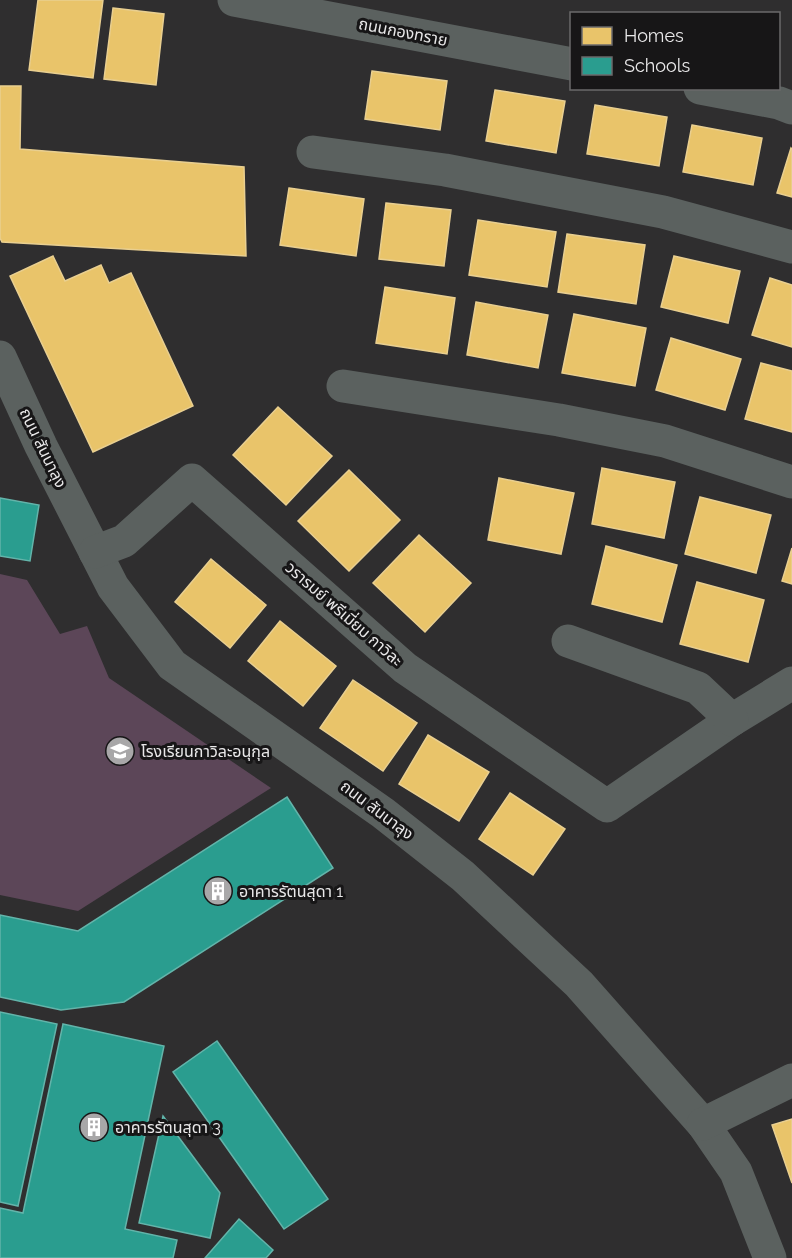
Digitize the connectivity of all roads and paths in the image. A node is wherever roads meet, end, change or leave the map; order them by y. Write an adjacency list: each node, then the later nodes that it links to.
1 (241, 1): 2 (street, ถนนกองทราย)
2 (570, 64)
3 (711, 90): 4 (street)
4 (792, 108)
5 (313, 152): 6 (street)
6 (792, 247)
7 (0, 357): 10 (street, ถนน สันนาลุง)
8 (343, 386): 9 (street)
9 (792, 482)
10 (95, 552): 13 (street, วรารมย์ พรีเมี่ยม กาวิละ); 15 (street, ถนน สันนาลุง)
11 (568, 641): 13 (street)
12 (792, 683): 13 (street)
13 (732, 720)
14 (792, 1080): 15 (street)
15 (703, 1124): 16 (street, ถนน สันนาลุง)
16 (770, 1258)

